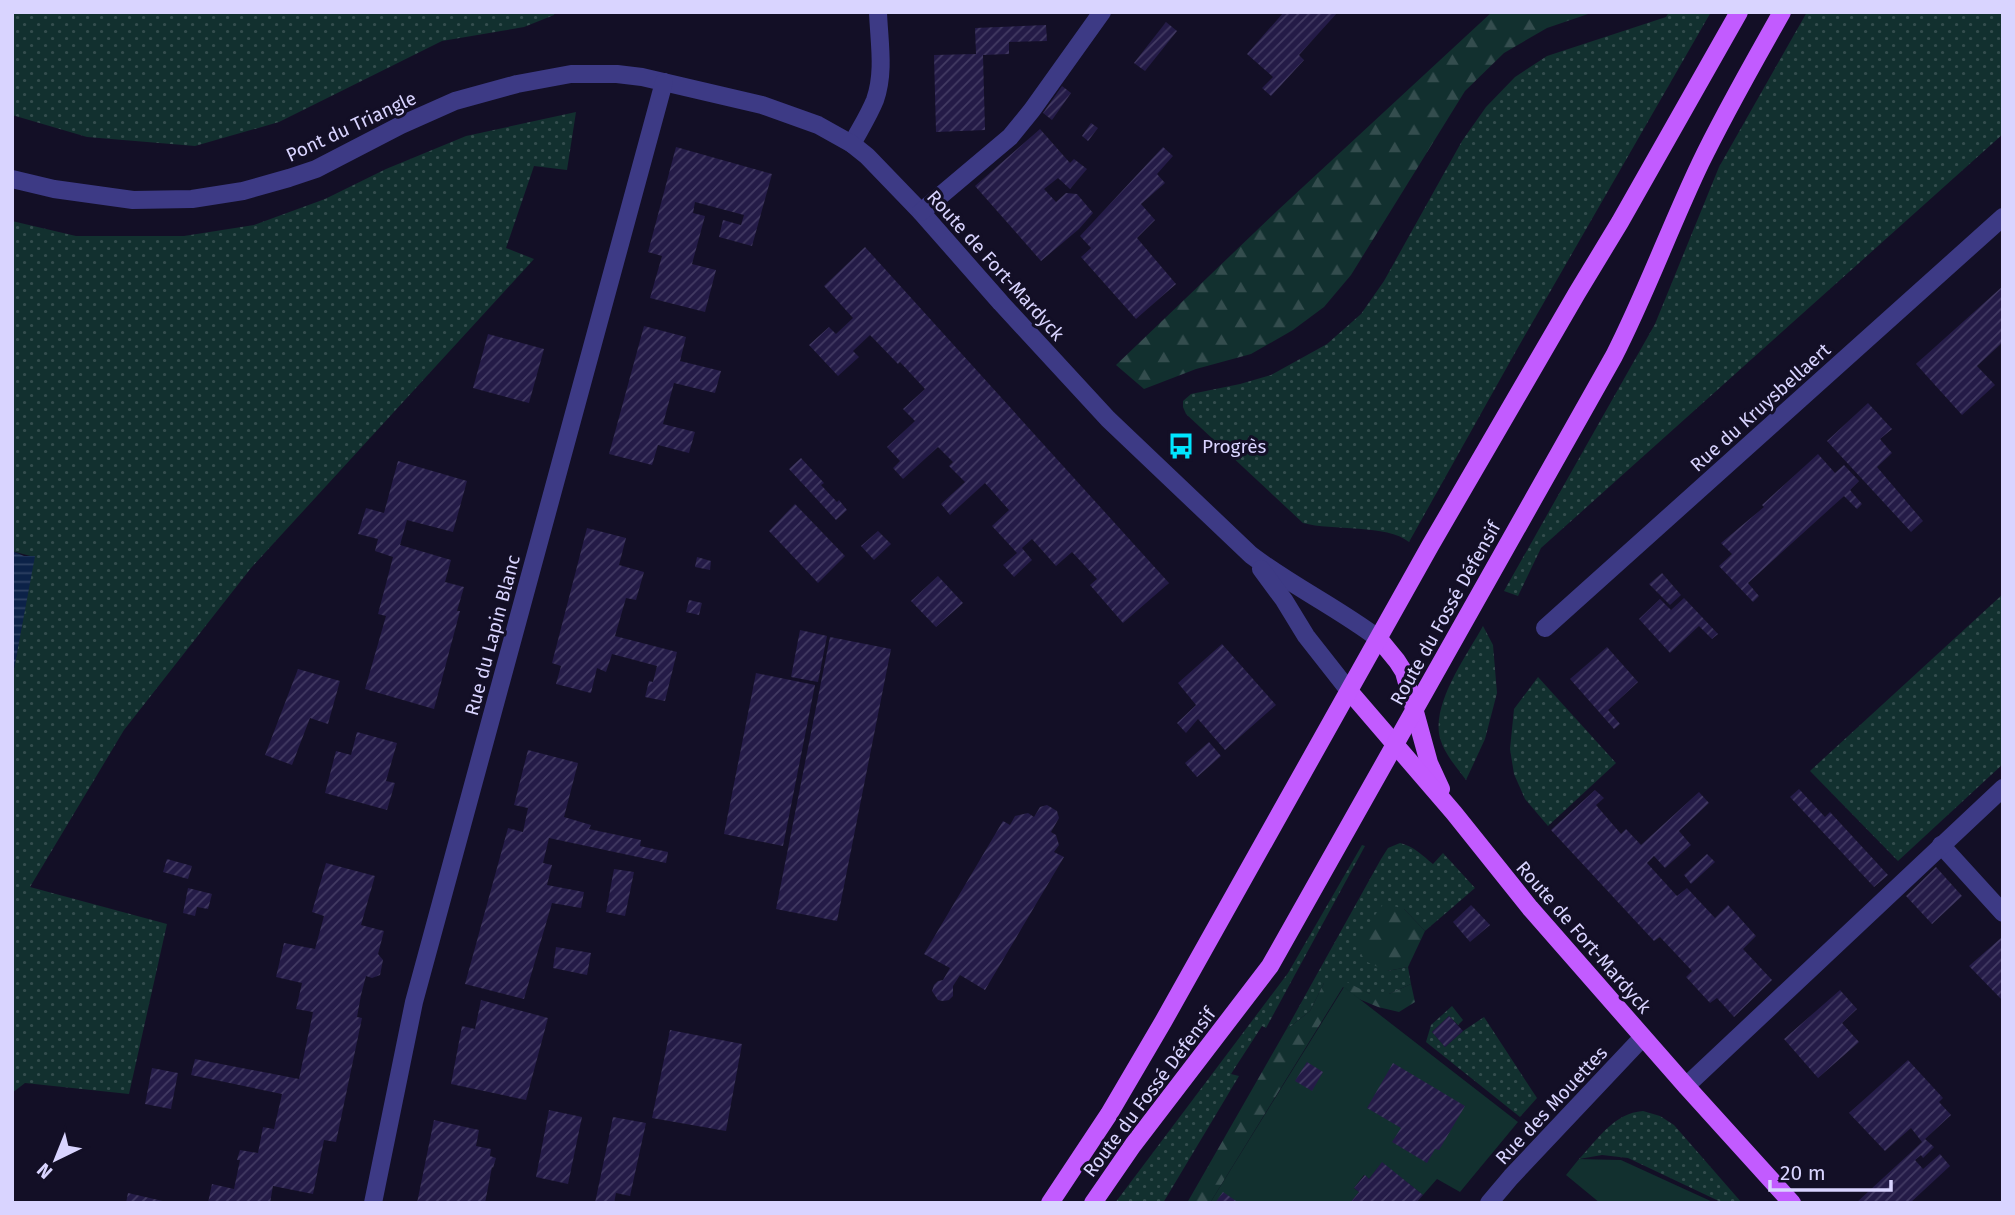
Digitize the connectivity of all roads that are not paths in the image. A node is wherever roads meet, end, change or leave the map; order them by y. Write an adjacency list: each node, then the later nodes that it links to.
1 (878, 12): 6 (street)
2 (1102, 12): 8 (street)
3 (1739, 12): 12 (main road, Route du Fossé Défensif)
4 (1782, 12): 14 (main road, Route du Fossé Défensif)
5 (664, 82): 6 (street, Route de Fort-Mardyck); 7 (street, Pont du Triangle); 22 (street, Rue du Lapin Blanc)
6 (852, 144): 8 (street, Route de Fort-Mardyck)
7 (12, 179)
8 (921, 212): 10 (street, Route de Fort-Mardyck)
9 (2003, 217): 11 (street, Rue du Kruysbellaert)
10 (1251, 555): 12 (street, Route de Fort-Mardyck); 13 (street, Route de Fort-Mardyck)
11 (1545, 628)
12 (1379, 639): 13 (main road, Route du Fossé Défensif); 14 (main road, Route de Fort-Mardyck)
13 (1350, 692): 15 (main road, Route de Fort-Mardyck); 23 (main road, Route du Fossé Défensif)
14 (1415, 709): 15 (main road, Route du Fossé Défensif); 17 (main road, Route de Fort-Mardyck)
15 (1395, 746): 17 (main road, Route de Fort-Mardyck); 24 (main road, Route du Fossé Défensif)
16 (2003, 788): 18 (street)
17 (1454, 813): 20 (main road, Route de Fort-Mardyck)
18 (1941, 845): 19 (street); 21 (street)
19 (2003, 912)
20 (1643, 1037): 21 (main road, Route de Fort-Mardyck); 25 (street, Rue des Mouettes)
21 (1686, 1086): 26 (main road, Route de Fort-Mardyck)
22 (373, 1203)
23 (1050, 1203)
24 (1093, 1203)
25 (1489, 1203)
26 (1792, 1203)

